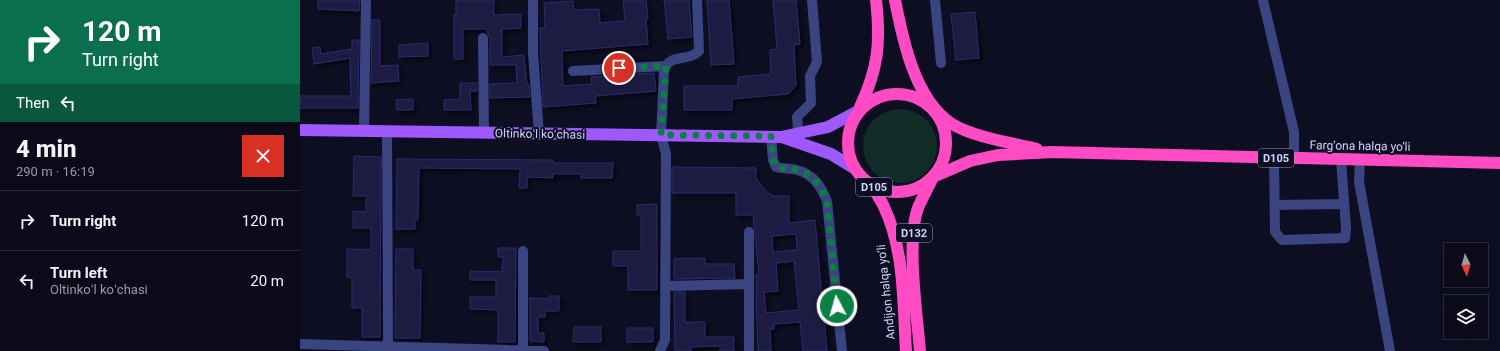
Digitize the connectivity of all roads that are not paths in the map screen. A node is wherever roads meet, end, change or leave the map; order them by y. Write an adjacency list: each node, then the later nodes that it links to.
1 (366, 0): 16 (street)
2 (533, 0): 19 (street)
3 (696, 0): 11 (street)
4 (812, 0): 22 (street)
5 (876, 0): 14 (highway, D105)
6 (895, 0): 13 (highway, D105)
7 (935, 0): 10 (street)
8 (1263, 0): 25 (street)
9 (483, 38): 18 (street)
10 (940, 64)
11 (666, 66): 12 (street); 20 (street)
12 (573, 71)
13 (933, 108): 14 (highway, D105); 23 (highway, Farg‘ona halqa yo‘li / D105); 30 (highway, D105)
14 (858, 111): 22 (main road, Oltinkoʻl koʻchasi); 29 (highway, D105)
15 (300, 130): 16 (main road, Oltinkoʻl koʻchasi)
16 (364, 131): 17 (main road, Oltinkoʻl koʻchasi)
17 (387, 131): 18 (main road, Oltinkoʻl koʻchasi); 39 (street)
18 (484, 133): 19 (main road, Oltinkoʻl koʻchasi)
19 (539, 134): 20 (main road, Oltinkoʻl koʻchasi)
20 (661, 135): 21 (main road, Oltinkoʻl koʻchasi); 37 (street)
21 (776, 136): 22 (main road, Oltinkoʻl koʻchasi); 44 (street)
22 (799, 138): 29 (main road, Oltinkoʻl koʻchasi)
23 (1052, 152): 24 (highway, Farg‘ona halqa yo‘li / D105); 30 (highway, Farg‘ona halqa yo‘li / D105)
24 (1274, 158): 25 (highway, Farg‘ona halqa yo‘li / D105); 33 (street)
25 (1294, 158): 26 (highway, Farg‘ona halqa yo‘li / D105)
26 (1341, 159): 27 (highway, Farg‘ona halqa yo‘li / D105); 32 (street)
27 (1360, 160): 28 (highway, Farg‘ona halqa yo‘li / D105); 47 (street)
28 (1500, 163)
29 (854, 168): 31 (highway, D105)
30 (932, 178): 31 (highway, D105); 46 (highway, D132)
31 (872, 186): 45 (highway, Andijon halqa yo‘li / D132)
32 (1344, 204): 33 (street); 33 (street)
33 (1275, 205)
34 (749, 232): 36 (street)
35 (523, 251): 40 (street)
36 (749, 284): 37 (street); 43 (street)
37 (665, 286): 42 (street)
38 (300, 344): 39 (street)
39 (388, 349): 40 (street)
40 (523, 350): 41 (street)
41 (544, 351)
42 (660, 351)
43 (748, 351)
44 (842, 351)
45 (906, 351)
46 (920, 351)
47 (1390, 351)

